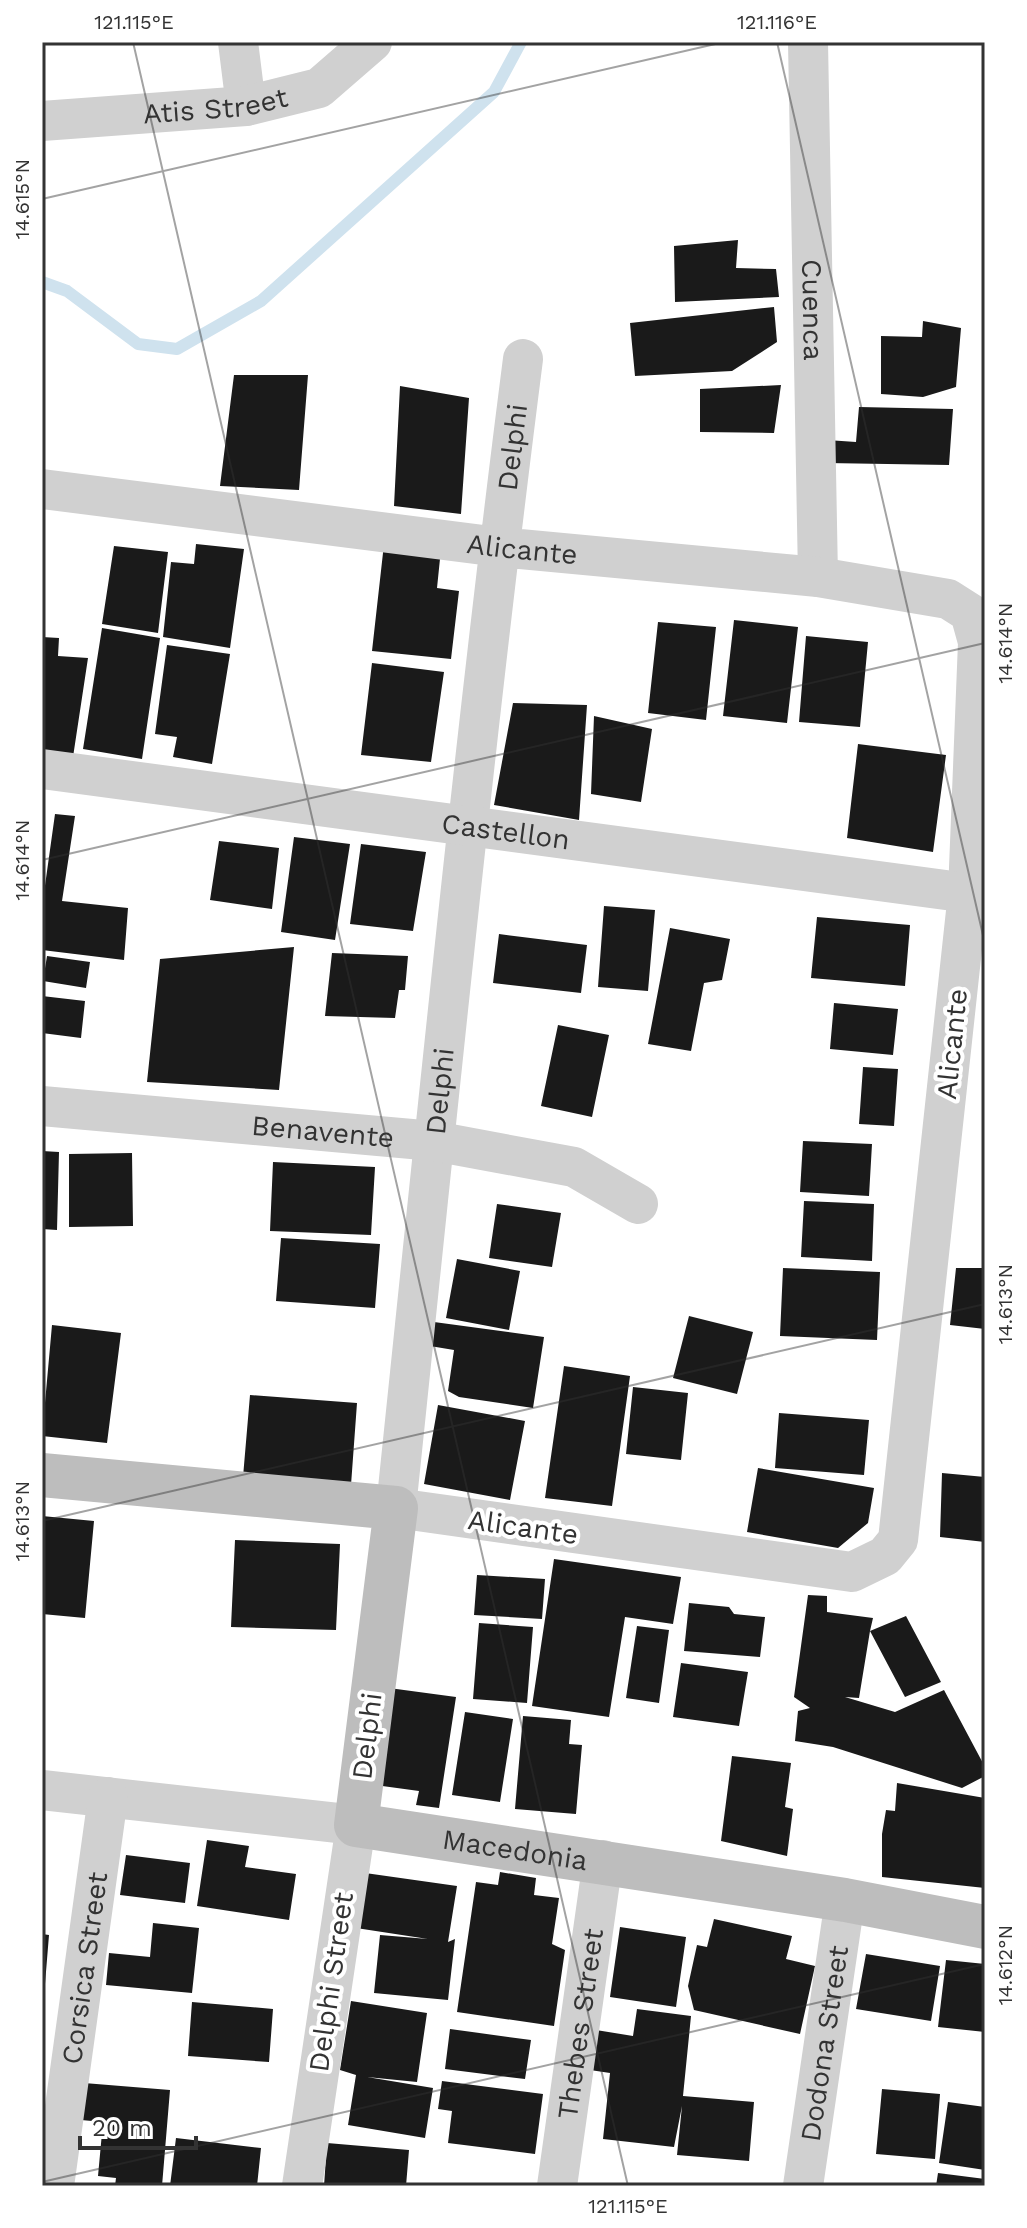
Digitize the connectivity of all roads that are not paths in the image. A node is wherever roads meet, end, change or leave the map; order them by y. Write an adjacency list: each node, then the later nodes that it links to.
1 (238, 42): 4 (street)
2 (372, 42): 4 (street, Atis Street)
3 (808, 42): 9 (street, Cuenca)
4 (246, 106): 5 (street, Atis Street)
5 (42, 121)
6 (523, 359): 8 (street, Delphi)
7 (42, 489): 8 (street, Alicante)
8 (499, 547): 9 (street, Alicante); 11 (street, Delphi)
9 (818, 577): 12 (street, Alicante)
10 (42, 769): 11 (street, Castellon)
11 (466, 824): 12 (street, Castellon); 14 (street, Delphi)
12 (968, 893): 17 (street, Alicante)
13 (42, 1106): 14 (street, Benavente)
14 (434, 1141): 15 (street, Benavente); 17 (street, Delphi)
15 (638, 1204)
16 (42, 1475): 17 (street, Alicante)
17 (396, 1508): 20 (street, Delphi)
18 (42, 1790): 19 (street, Macedonia)
19 (108, 1797): 20 (street, Macedonia); 24 (street, Corsica Street)
20 (356, 1825): 21 (street, Macedonia); 26 (street, Delphi Street)
21 (603, 1860): 22 (street, Macedonia); 27 (street, Thebes Street)
22 (845, 1900): 23 (street, Macedonia); 28 (street, Dodona Street)
23 (985, 1927)
24 (55, 2078): 25 (street, Corsica Street)
25 (54, 2186)
26 (302, 2186)
27 (557, 2186)
28 (803, 2186)

